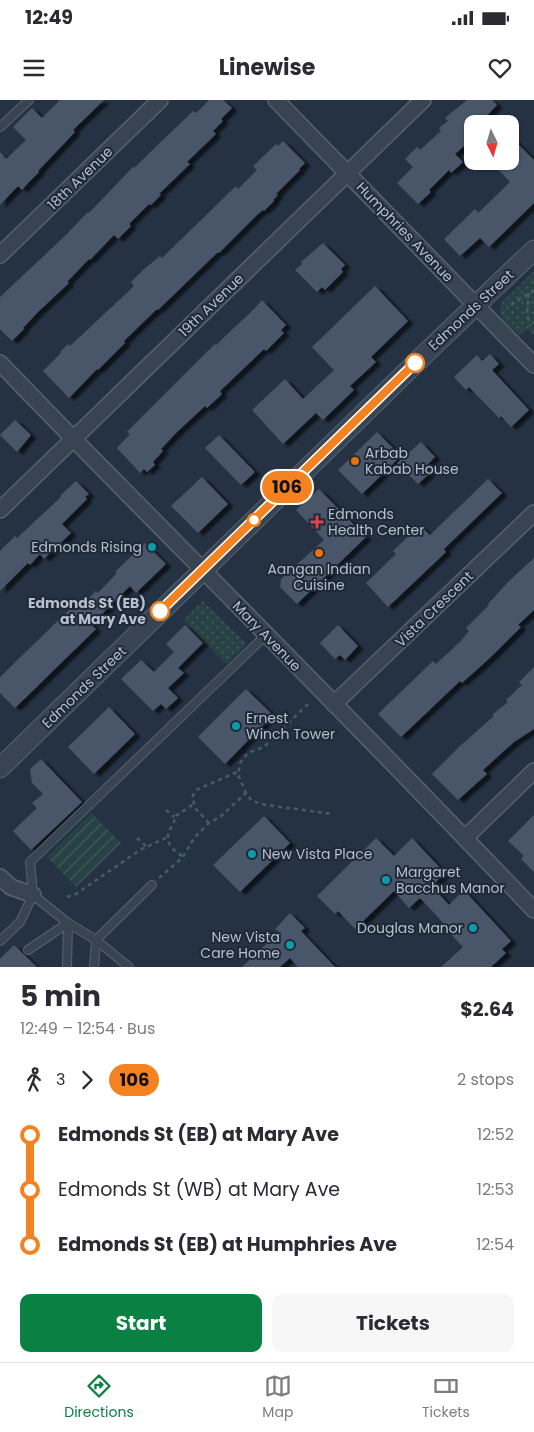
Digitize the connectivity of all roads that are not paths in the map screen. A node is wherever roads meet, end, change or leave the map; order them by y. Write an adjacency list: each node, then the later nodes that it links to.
1 (29, 100): 5 (lane)
2 (160, 100): 8 (street, 18th Avenue)
3 (276, 100): 6 (street, Humphries Avenue)
4 (423, 100): 6 (street, 19th Avenue)
5 (0, 128)
6 (348, 173): 9 (street, Humphries Avenue); 12 (street, 19th Avenue)
7 (534, 250): 9 (street, Edmonds Street)
8 (0, 255)
9 (476, 305): 11 (street, Humphries Avenue); 15 (street, Edmonds Street)
10 (0, 363): 12 (street, Mary Avenue)
11 (534, 365)
12 (73, 439): 13 (street, 19th Avenue); 15 (street, Mary Avenue)
13 (0, 510)
14 (534, 513): 17 (street, Vista Crescent)
15 (202, 570): 16 (street, Mary Avenue); 18 (street, Edmonds Street)
16 (266, 635): 17 (street, Mary Avenue); 23 (lane)
17 (334, 704): 20 (street, Mary Avenue)
18 (0, 768)
19 (534, 771): 20 (street)
20 (465, 838): 24 (street, Mary Avenue)
21 (0, 877): 23 (street)
22 (152, 885): 26 (lane)
23 (33, 895): 25 (lane); 27 (lane)
24 (534, 910)
25 (68, 923): 26 (lane); 28 (lane); 29 (lane)
26 (96, 940): 30 (lane); 31 (lane)
27 (0, 941)
28 (28, 950)
29 (67, 967)
30 (94, 967)
31 (129, 967)

